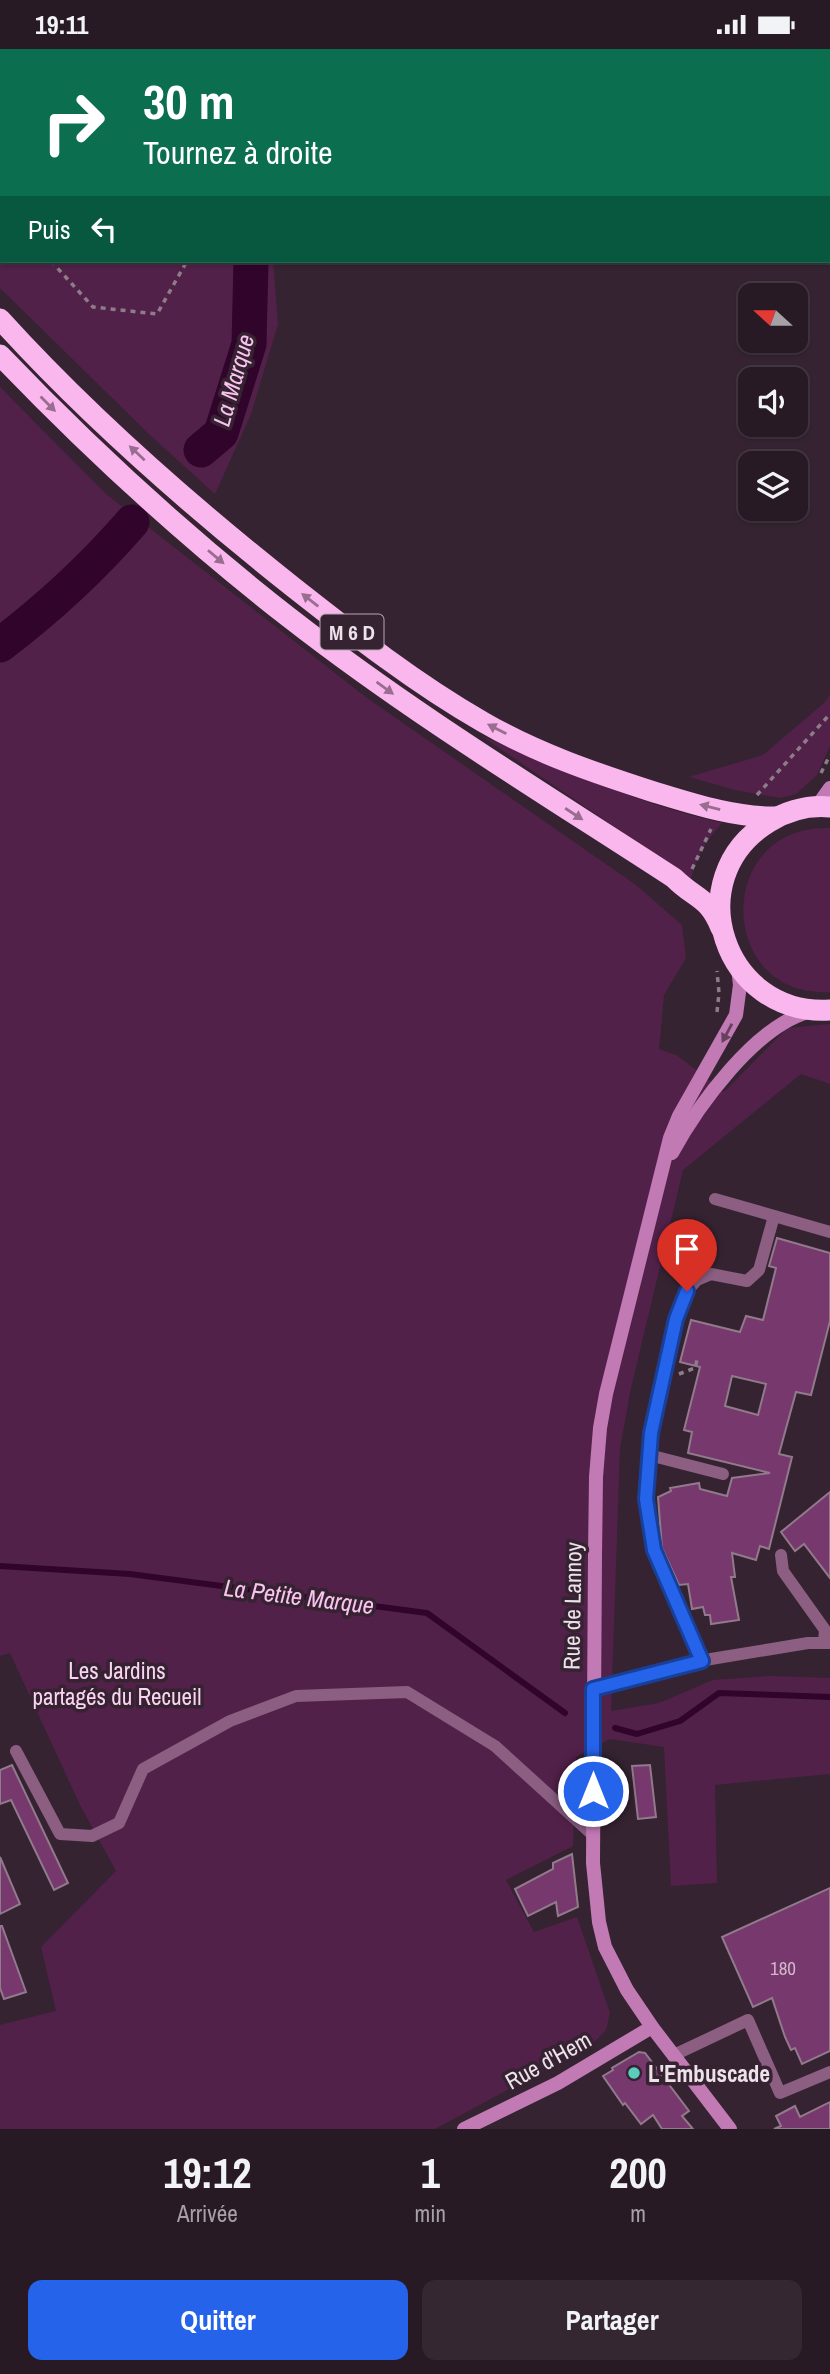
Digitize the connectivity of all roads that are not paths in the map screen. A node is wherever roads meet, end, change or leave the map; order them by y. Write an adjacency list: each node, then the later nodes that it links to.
1 (0, 319): 5 (highway, M 6 D, one-way to 1)
2 (0, 355): 6 (highway, M 6 D, one-way to 6)
3 (830, 788): 4 (main road)
4 (821, 807): 5 (highway)
5 (777, 817): 6 (highway)
6 (721, 928): 7 (highway)
7 (738, 968): 8 (highway); 9 (main road, Rue de Lannoy, one-way to 9)
8 (821, 1010): 9 (main road, Rue de Lannoy)
9 (662, 1176): 18 (main road, Rue de Lannoy)
10 (715, 1199): 11 (lane)
11 (774, 1216): 12 (lane); 13 (lane)
12 (830, 1232)
13 (649, 1455): 14 (lane); 17 (lane)
14 (723, 1474)
15 (781, 1555): 16 (lane)
16 (827, 1642): 17 (lane)
17 (702, 1661): 18 (lane)
18 (593, 1689): 20 (main road, Rue de Lannoy)
19 (16, 1751): 20 (lane)
20 (593, 1835): 21 (main road, Rue de Lannoy)
21 (652, 2027): 22 (main road, Rue de Lannoy); 24 (main road, Rue d'Hem)
22 (674, 2055): 23 (lane); 25 (main road, Rue de Lannoy)
23 (830, 2072)
24 (464, 2129)
25 (730, 2129)

